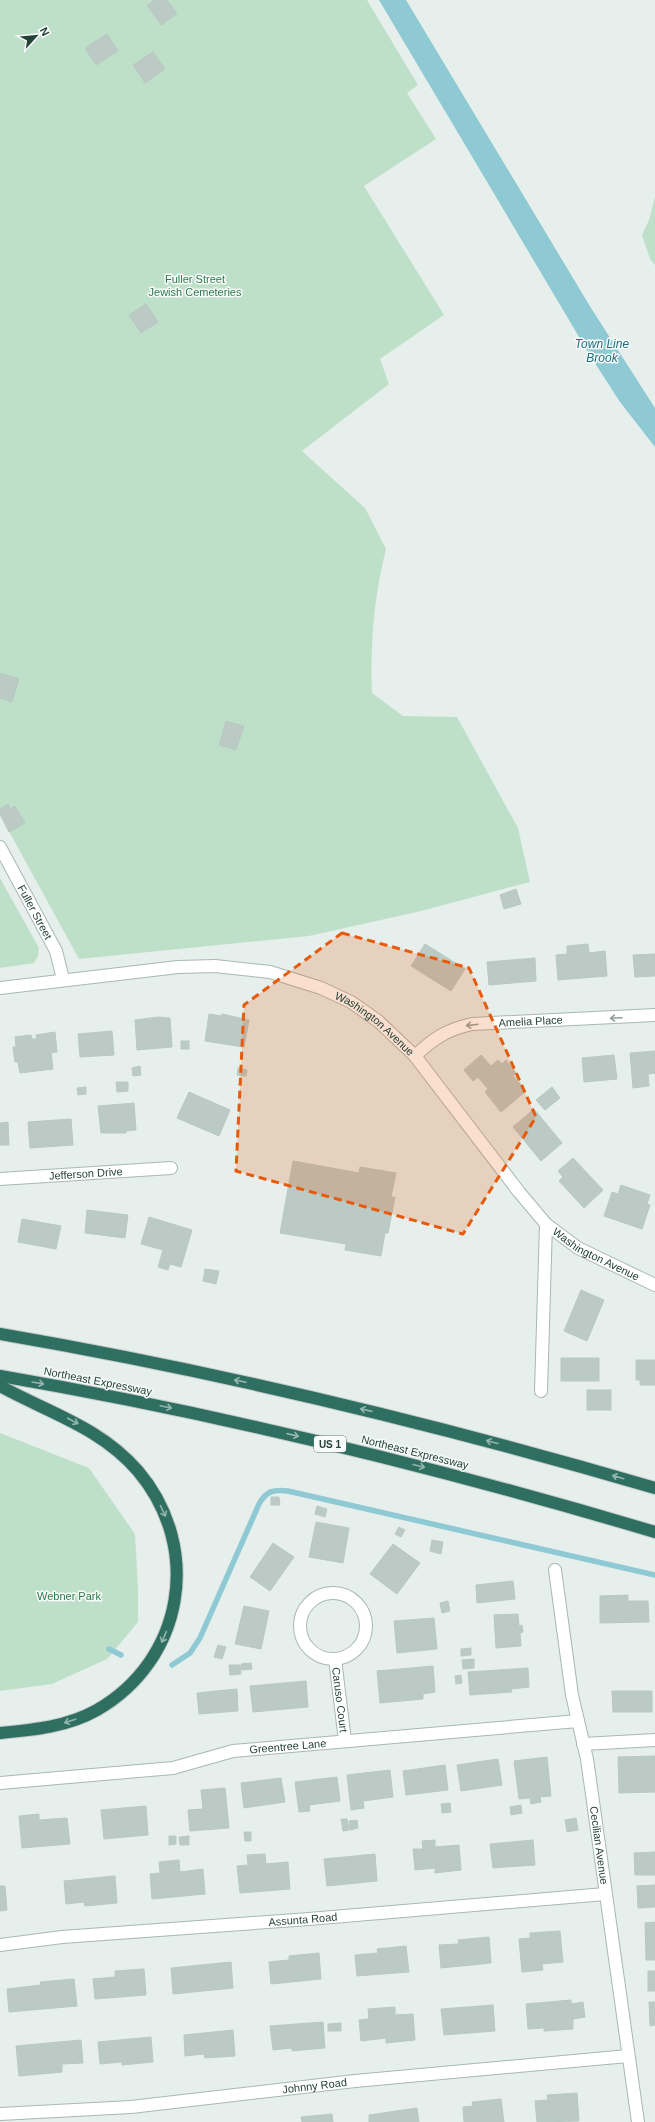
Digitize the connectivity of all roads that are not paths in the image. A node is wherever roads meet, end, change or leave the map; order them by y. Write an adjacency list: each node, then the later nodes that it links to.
1 (0, 847): 2 (street, Fuller Street)
2 (63, 979): 3 (street, Washington Avenue); 5 (street, Washington Avenue)
3 (0, 988)
4 (655, 1015): 5 (street, Amelia Place, one-way to 5)
5 (415, 1056): 8 (street, Washington Avenue)
6 (171, 1168): 7 (street, Jefferson Drive)
7 (0, 1179)
8 (546, 1224): 9 (street, Washington Avenue); 13 (street)
9 (655, 1285)
10 (0, 1334): 14 (highway, one-way to 10)
11 (0, 1376): 15 (highway, Northeast Expressway / US 1, one-way to 15)
12 (0, 1386): 19 (highway, one-way to 19)
13 (541, 1391)
14 (655, 1488)
15 (655, 1532)
16 (555, 1570): 18 (street, Cecilian Avenue)
17 (335, 1659): 17 (street, Caruso Court); 21 (street, Caruso Court)
18 (578, 1721): 21 (street, Greentree Lane); 22 (street, Cecilian Avenue)
19 (0, 1733)
20 (655, 1740): 22 (street)
21 (345, 1741): 23 (street, Greentree Lane)
22 (583, 1744): 24 (street, Cecilian Avenue)
23 (0, 1783)
24 (605, 1894): 25 (street, Assunta Road); 26 (street, Cecilian Avenue)
25 (0, 1945)
26 (628, 2056): 27 (street, Johnny Road); 28 (street, Cecilian Avenue)
27 (0, 2114)
28 (638, 2122)

